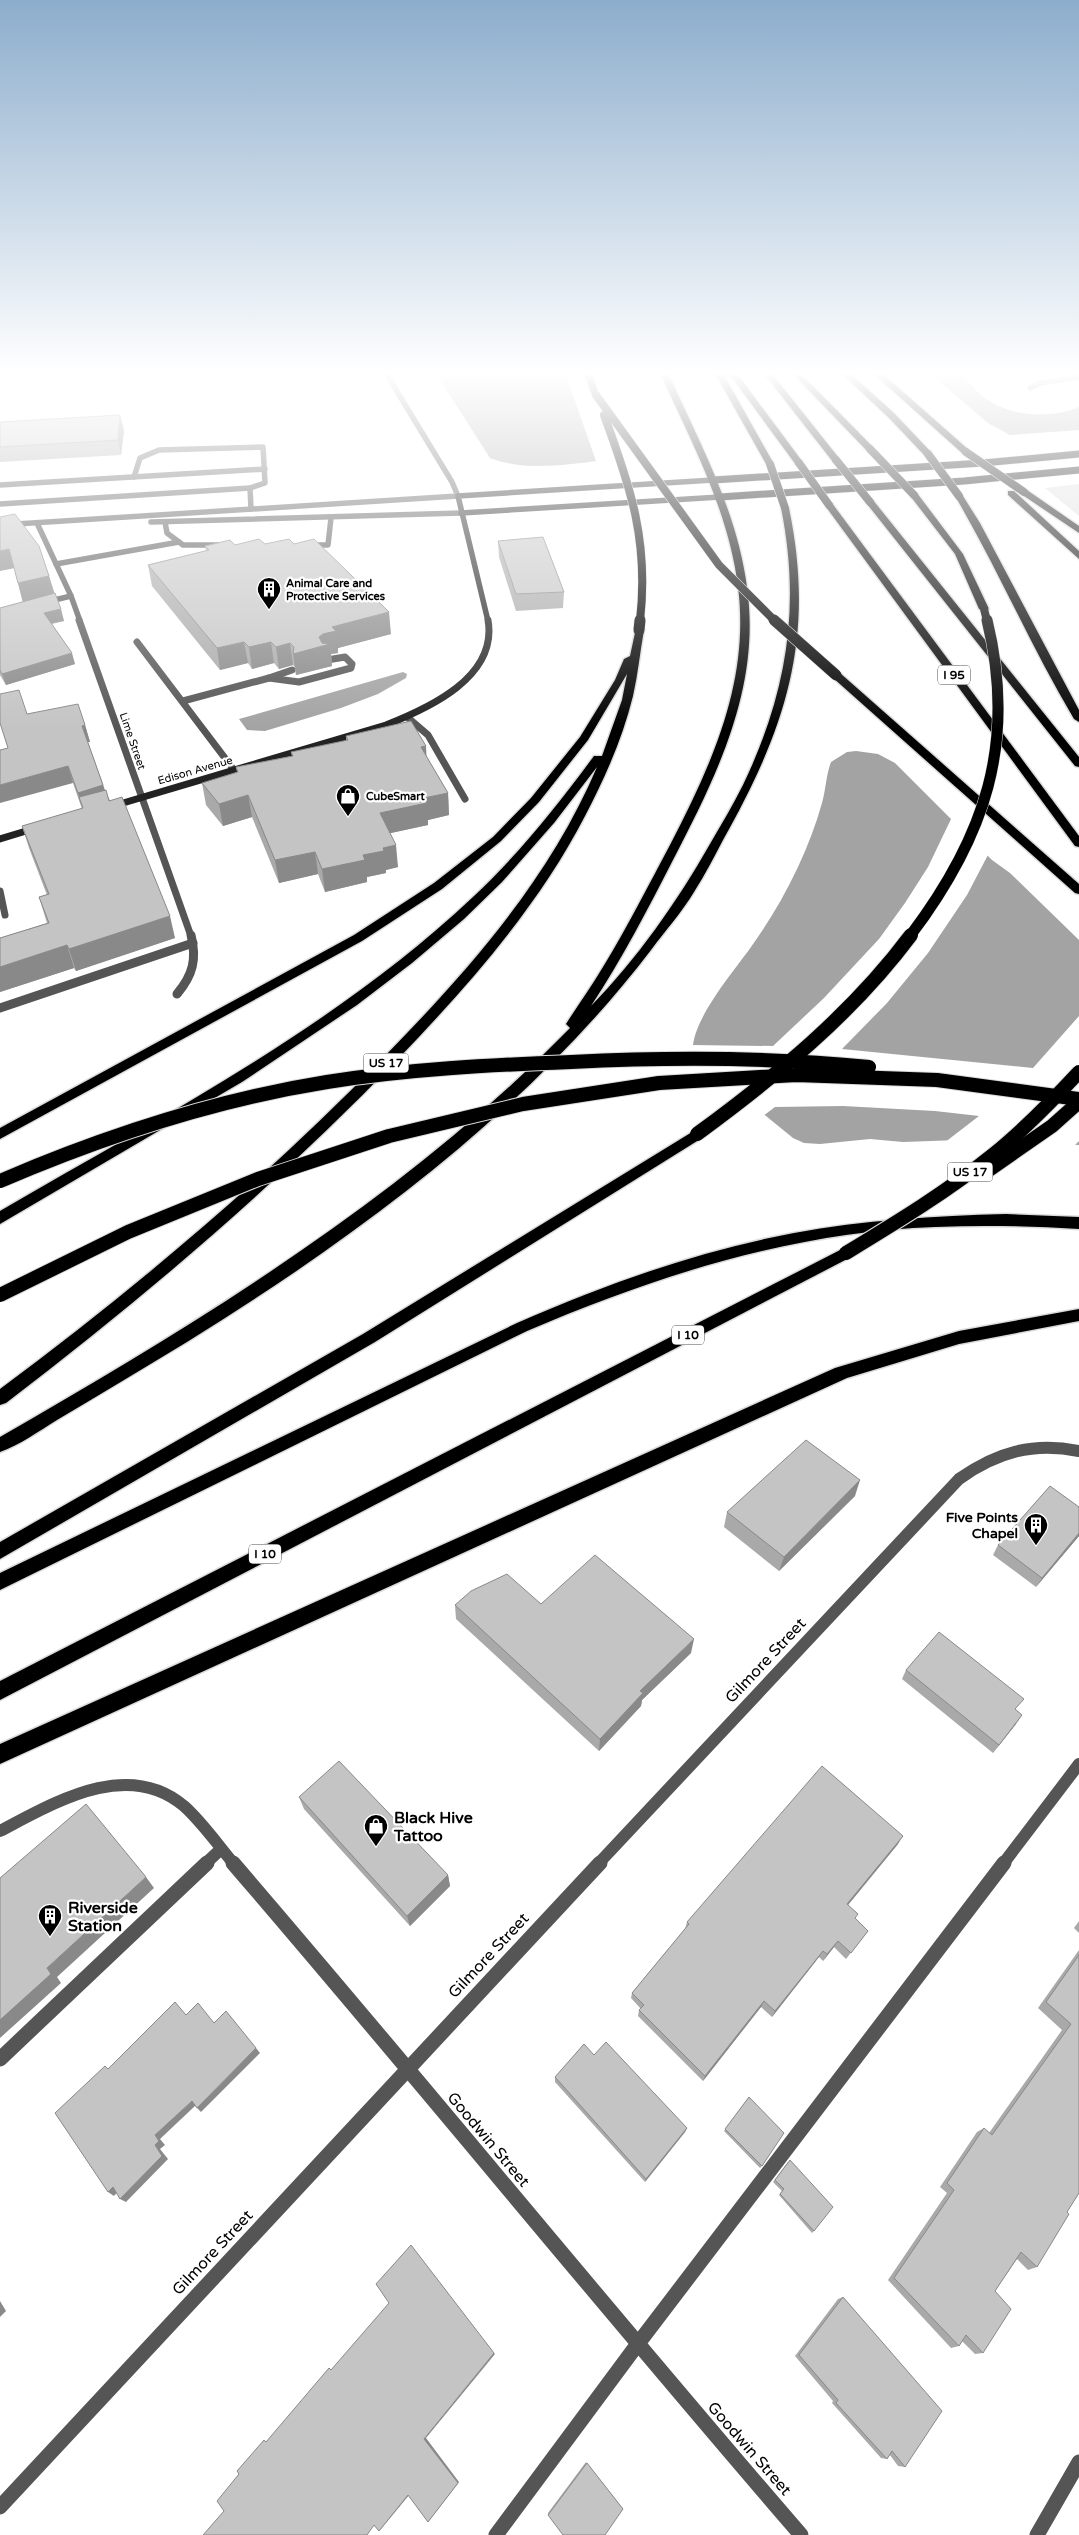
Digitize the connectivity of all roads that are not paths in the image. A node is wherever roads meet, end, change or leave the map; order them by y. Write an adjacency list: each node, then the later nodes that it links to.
1 (167, 493): 17 (street)
2 (250, 493): 18 (street)
3 (501, 493): 15 (main road)
4 (632, 493): 32 (highway, US 17, bridge)
5 (667, 493): 49 (highway, bridge)
6 (718, 493): 16 (highway)
7 (778, 493): 16 (main road)
8 (780, 493): 57 (highway, bridge)
9 (821, 493): 48 (highway, I 95, bridge)
10 (863, 493): 41 (highway, bridge)
11 (912, 493): 69 (highway, bridge)
12 (957, 493): 39 (highway, bridge)
13 (1012, 493): 28 (highway, bridge)
14 (1026, 493): 24 (highway, bridge)
15 (458, 496): 18 (street); 19 (main road, Edison Avenue)
16 (720, 497): 19 (main road); 57 (highway)
17 (0, 504)
18 (251, 509): 22 (street)
19 (461, 513): 20 (street); 38 (main road, Edison Avenue)
20 (331, 518): 21 (street); 27 (street)
21 (165, 522): 22 (street); 25 (street)
22 (37, 523): 23 (street); 29 (street, Lime Street)
23 (0, 526)
24 (1079, 530)
25 (179, 542): 26 (street); 29 (street)
26 (231, 545)
27 (299, 545)
28 (1079, 556)
29 (56, 564): 30 (street, Lime Street)
30 (71, 596): 31 (street); 43 (street, Lime Street)
31 (36, 604)
32 (639, 630): 40 (highway, US 17); 59 (highway)
33 (137, 642): 37 (street)
34 (327, 660): 36 (street)
35 (292, 670): 36 (street)
36 (269, 678): 37 (street)
37 (183, 701): 42 (street)
38 (407, 717): 42 (main road, Edison Avenue); 44 (street)
39 (1079, 720)
40 (614, 734): 61 (highway); 66 (highway, US 17)
41 (1079, 764)
42 (234, 770): 43 (main road, Edison Avenue)
43 (142, 797): 45 (main road, Edison Avenue); 52 (street, Lime Street)
44 (464, 799)
45 (104, 808)
46 (47, 825): 47 (main road)
47 (0, 839)
48 (1079, 844)
49 (1079, 890)
50 (0, 891): 51 (street)
51 (5, 915)
52 (193, 943): 53 (street, Lime Street); 54 (street)
53 (177, 994)
54 (0, 1008)
55 (1079, 1072): 63 (highway, US 17, bridge)
56 (979, 1084): 58 (highway, bridge); 60 (highway, bridge); 64 (highway, bridge)
57 (519, 1086): 67 (highway)
58 (1079, 1100): 63 (highway, bridge)
59 (0, 1134)
60 (0, 1181)
61 (0, 1218)
62 (1079, 1223): 70 (highway)
63 (846, 1253): 71 (highway, I 10)
64 (0, 1296)
65 (1079, 1315): 72 (highway)
66 (0, 1398)
67 (0, 1445)
68 (1079, 1452): 77 (street, Gilmore Street)
69 (0, 1552)
70 (0, 1582)
71 (0, 1691)
72 (0, 1754)
73 (1079, 1764): 78 (street)
74 (0, 1831): 75 (street, Goodwin Street)
75 (221, 1849): 76 (street); 77 (street, Goodwin Street)
76 (0, 2059)
77 (408, 2067): 78 (street, Goodwin Street); 80 (street, Gilmore Street)
78 (637, 2345): 81 (street); 82 (street, Goodwin Street)
79 (1079, 2462): 83 (street)
80 (0, 2507)
81 (496, 2535)
82 (801, 2535)
83 (1037, 2535)

